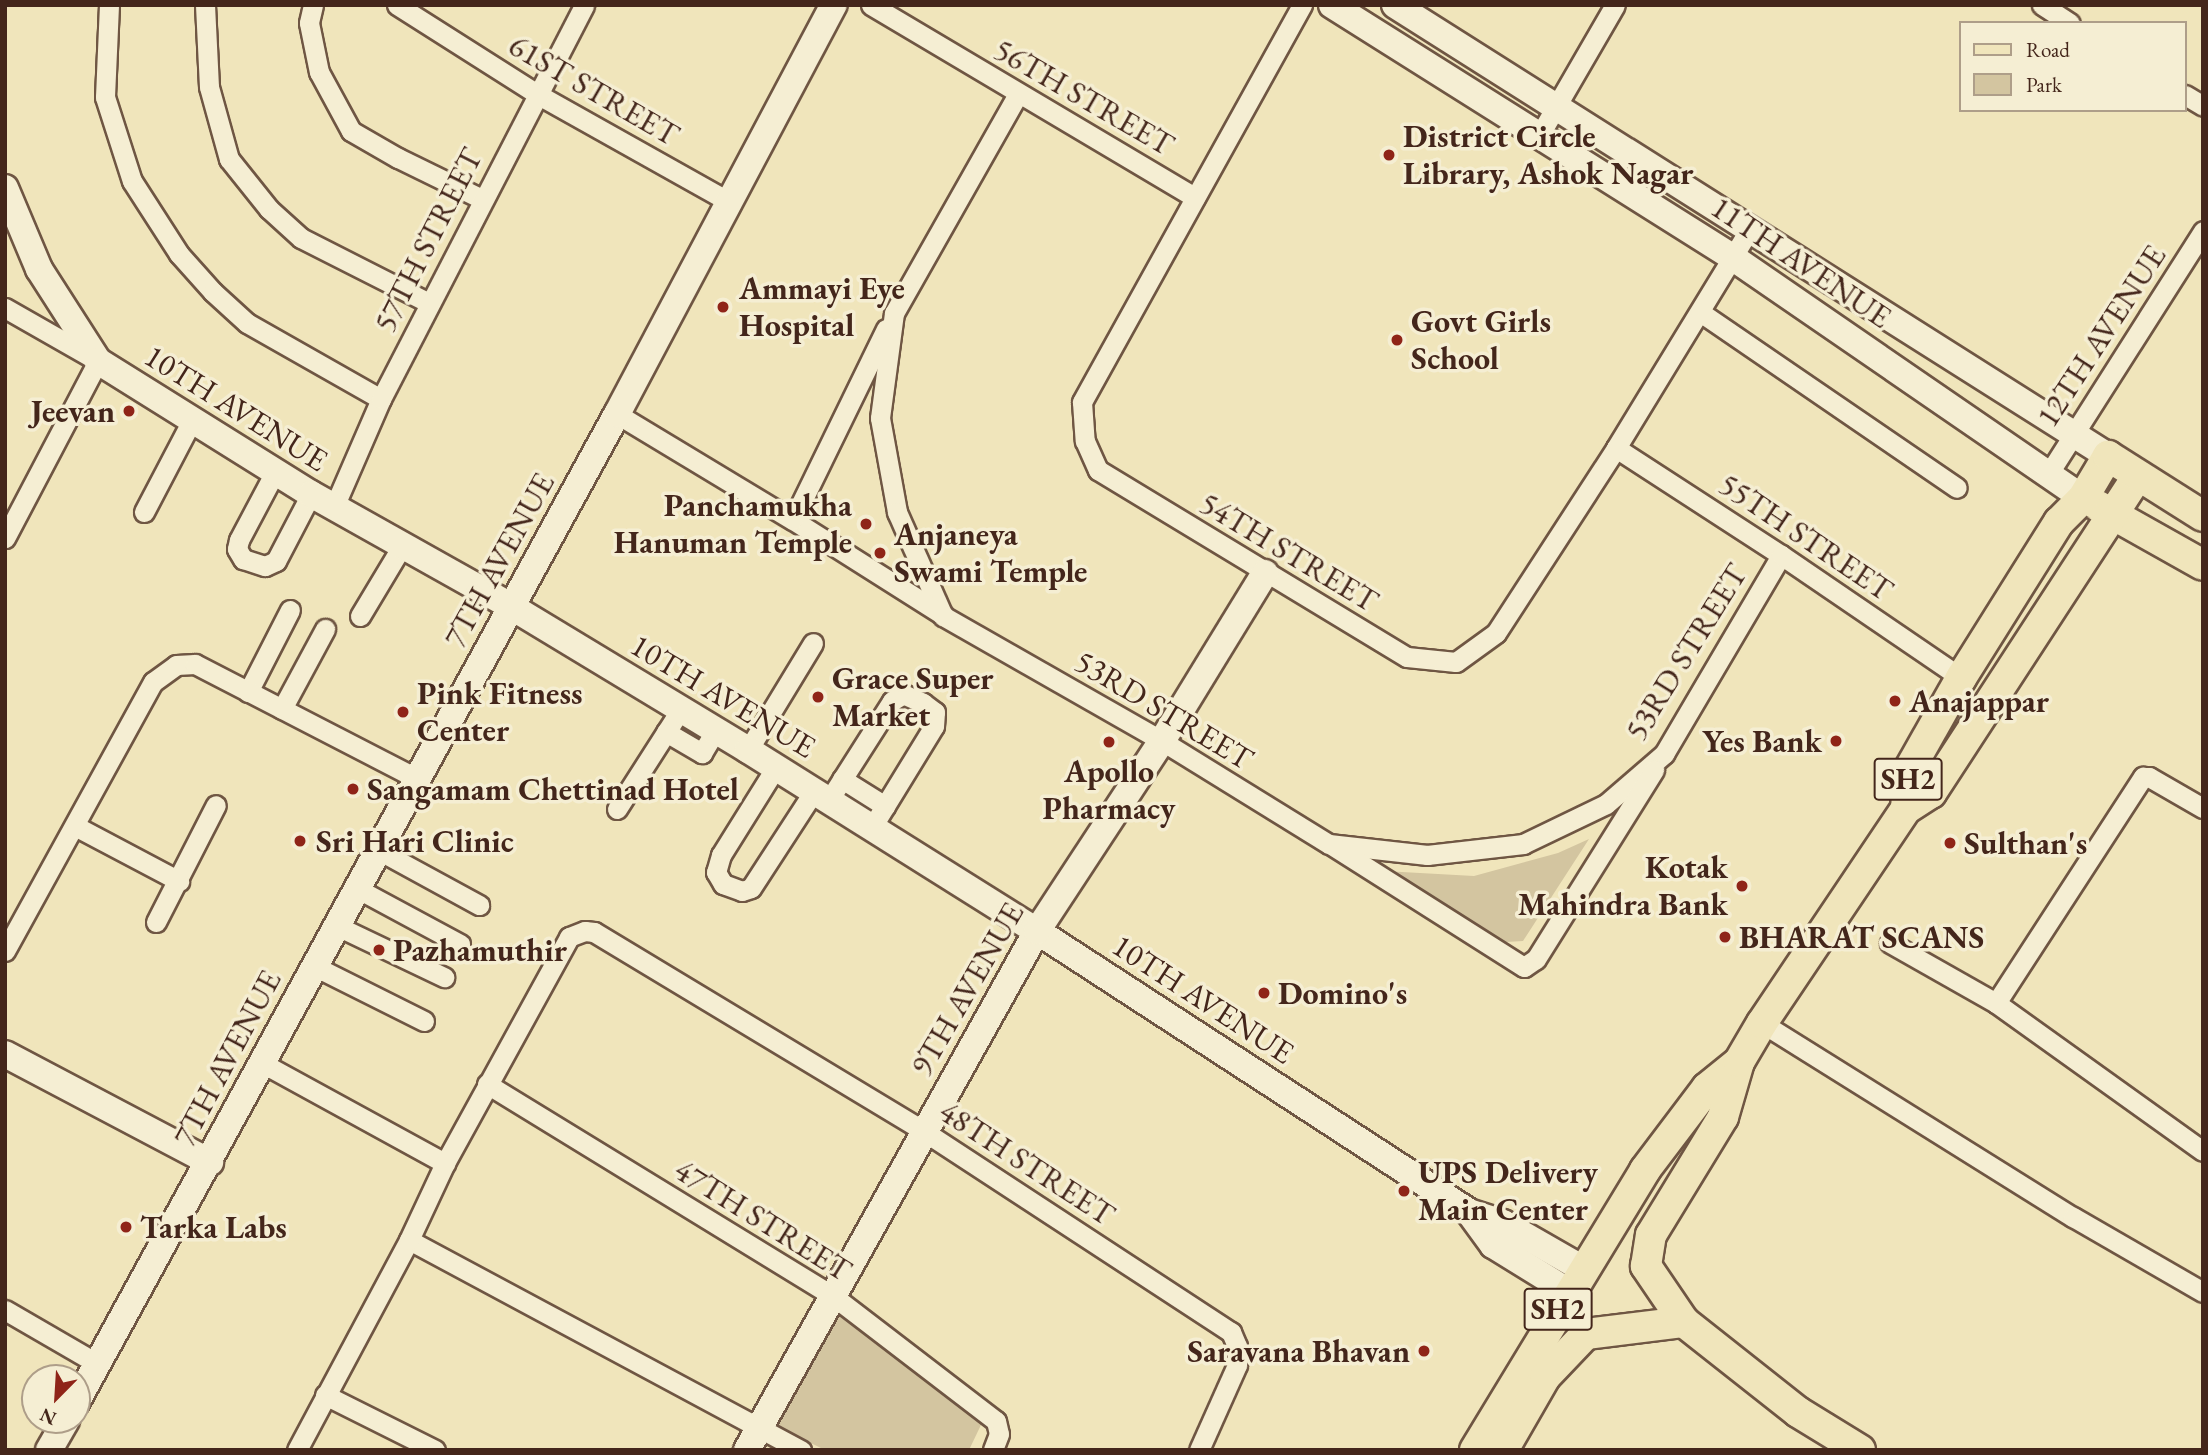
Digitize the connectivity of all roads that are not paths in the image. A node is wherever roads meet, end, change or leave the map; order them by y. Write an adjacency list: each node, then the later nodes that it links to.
1 (109, 5): 33 (street)
2 (205, 5): 28 (street)
3 (313, 5): 22 (street)
4 (397, 5): 14 (street, 61ST STREET)
5 (584, 5): 14 (street, 57TH STREET)
6 (834, 5): 23 (main road, 7TH AVENUE)
7 (871, 5): 15 (street, 56TH STREET)
8 (1302, 5): 21 (street, 54TH STREET)
9 (1332, 5): 19 (main road, 11TH AVENUE)
10 (1395, 5): 17 (main road, 11TH AVENUE)
11 (1615, 5): 17 (street)
12 (2042, 5): 13 (street)
13 (2070, 16)
14 (537, 94): 22 (street, 57TH STREET); 23 (street, 61ST STREET)
15 (1018, 94): 21 (street, 56TH STREET); 31 (street)
16 (2187, 96): 18 (street)
17 (1556, 106): 19 (street); 24 (main road, 11TH AVENUE)
18 (2203, 106)
19 (1539, 135): 27 (main road, 11TH AVENUE)
20 (5, 188): 32 (main road, 10TH AVENUE)
21 (1195, 197): 52 (street, 54TH STREET)
22 (482, 199): 28 (street, 57TH STREET)
23 (727, 201): 34 (main road, 7TH AVENUE)
24 (1749, 230): 27 (street, 54TH STREET); 36 (main road, 11TH AVENUE)
25 (2203, 231): 26 (street, 12TH AVENUE)
26 (2197, 255): 36 (street, 12TH AVENUE)
27 (1732, 257): 30 (street, 54TH STREET); 41 (main road, 11TH AVENUE)
28 (429, 303): 33 (street, 57TH STREET)
29 (5, 307): 32 (street)
30 (1700, 312): 37 (street, 54TH STREET); 42 (street)
31 (894, 313): 47 (street); 56 (street)
32 (98, 361): 35 (main road, 10TH AVENUE); 48 (street)
33 (381, 399): 43 (street, 57TH STREET)
34 (617, 414): 47 (street, 53RD STREET); 53 (main road, 7TH AVENUE)
35 (192, 420): 39 (main road, 10TH AVENUE); 44 (street)
36 (2073, 435): 38 (main road, 11TH AVENUE); 41 (street, 12TH AVENUE)
37 (1616, 448): 50 (street, 55TH STREET); 52 (street, 54TH STREET)
38 (2108, 456): 40 (main road, 11TH AVENUE); 41 (main road, SH2)
39 (275, 472): 43 (main road, 10TH AVENUE); 43 (street, 57TH STREET)
40 (2138, 476): 45 (main road); 46 (main road, 11TH AVENUE)
41 (2064, 485): 45 (main road); 59 (main road, SH2)
42 (1957, 488)
43 (322, 500): 49 (main road, 10TH AVENUE)
44 (144, 512)
45 (2114, 515): 51 (main road); 74 (main road)
46 (2203, 516)
47 (793, 520): 56 (street, 53RD STREET)
48 (5, 538)
49 (402, 546): 53 (main road, 10TH AVENUE); 55 (street)
50 (1781, 555): 59 (street, 55TH STREET); 67 (street, 53RD STREET)
51 (2203, 565)
52 (1265, 573): 65 (main road, 9TH AVENUE)
53 (512, 607): 62 (main road, 10TH AVENUE); 69 (main road, 7TH AVENUE)
54 (290, 610): 60 (street)
55 (360, 616)
56 (943, 616): 65 (street, 53RD STREET)
57 (325, 629): 61 (street)
58 (813, 643): 66 (street)
59 (1961, 678): 74 (main road, SH2)
60 (248, 692): 61 (street); 76 (street)
61 (282, 709): 69 (street)
62 (681, 709): 63 (main road, 10TH AVENUE); 64 (street)
63 (716, 730): 64 (street); 66 (main road, 10TH AVENUE)
64 (666, 732): 72 (street)
65 (1161, 741): 77 (street, 53RD STREET); 84 (main road, 9TH AVENUE)
66 (748, 750): 68 (main road, 10TH AVENUE)
67 (1664, 754): 77 (street, 53RD STREET); 77 (street)
68 (776, 767): 70 (main road, 10TH AVENUE); 70 (street)
69 (416, 778): 78 (main road, 7TH AVENUE)
70 (828, 790): 75 (main road, 10TH AVENUE); 75 (street)
71 (216, 805): 79 (street)
72 (617, 808)
73 (2203, 808): 90 (street)
74 (1906, 809): 92 (main road, SH2)
75 (879, 817): 84 (main road, 10TH AVENUE)
76 (75, 826): 79 (street); 87 (street)
77 (1329, 844)
78 (380, 851): 80 (main road, 7TH AVENUE); 81 (street)
79 (179, 881): 82 (street)
80 (358, 889): 83 (main road, 7TH AVENUE); 86 (street)
81 (479, 905)
82 (156, 922)
83 (337, 926): 88 (main road, 7TH AVENUE); 89 (street)
84 (1037, 931): 97 (main road, 9TH AVENUE); 102 (main road, 10TH AVENUE)
85 (1890, 943): 90 (street)
86 (460, 944)
87 (5, 951)
88 (314, 966): 91 (street); 95 (main road, 7TH AVENUE)
89 (444, 977)
90 (1996, 1003): 98 (street)
91 (424, 1021)
92 (1762, 1023): 94 (main road, SH2); 103 (street)
93 (5, 1054): 99 (main road)
94 (1739, 1062): 102 (main road, SH2); 106 (main road, SH2)
95 (262, 1063): 99 (main road, 7TH AVENUE); 100 (street)
96 (487, 1084): 97 (street, 48TH STREET); 100 (street); 104 (street, 47TH STREET)
97 (925, 1132): 104 (main road, 9TH AVENUE); 117 (street, 48TH STREET)
98 (2203, 1151)
99 (210, 1162): 107 (main road, 7TH AVENUE)
100 (445, 1163): 101 (street)
101 (409, 1240): 109 (street); 111 (street)
102 (1576, 1281): 118 (main road, SH2)
103 (2203, 1292)
104 (833, 1296): 111 (main road, 9TH AVENUE); 116 (street, 47TH STREET)
105 (5, 1310): 107 (street)
106 (1684, 1322): 119 (main road, SH2); 120 (main road)
107 (98, 1364): 108 (main road, 7TH AVENUE)
108 (91, 1376)
109 (325, 1395): 113 (street); 114 (street)
110 (58, 1434): 112 (main road)
111 (754, 1439): 115 (street)
112 (49, 1450)
113 (297, 1450)
114 (435, 1450)
115 (801, 1450)
116 (993, 1450)
117 (1199, 1450)
118 (1475, 1450)
119 (1503, 1450)
120 (1860, 1450)

